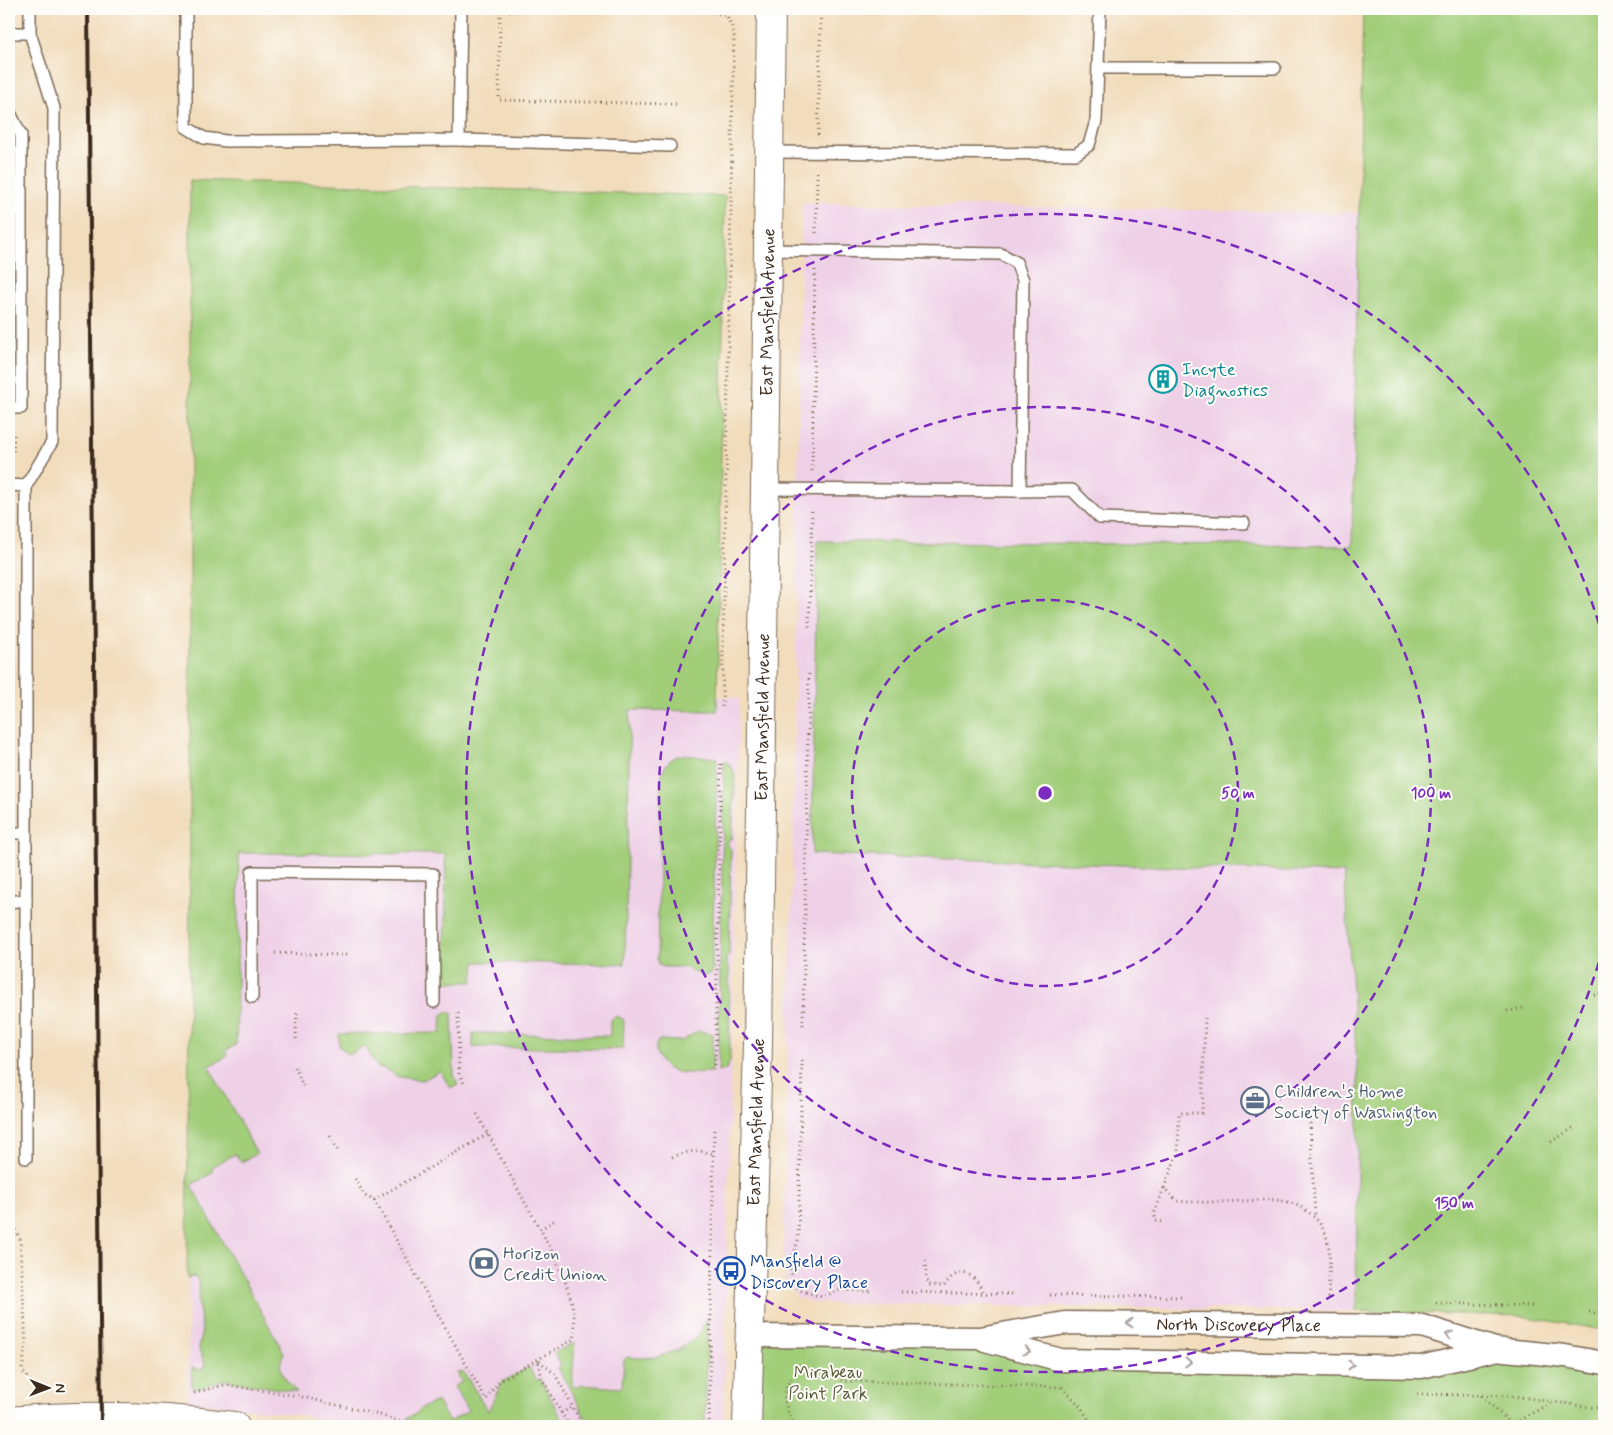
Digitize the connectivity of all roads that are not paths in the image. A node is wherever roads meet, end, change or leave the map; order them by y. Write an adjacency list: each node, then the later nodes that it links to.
1 (30, 9): 7 (lane)
2 (186, 9): 11 (lane)
3 (461, 9): 11 (lane)
4 (771, 9): 13 (street, East Mansfield Avenue)
5 (1100, 9): 8 (lane)
6 (9, 34): 7 (lane)
7 (30, 34): 17 (lane)
8 (1098, 68): 9 (lane); 13 (lane)
9 (1275, 68)
10 (9, 111): 15 (lane)
11 (459, 140): 12 (lane)
12 (670, 146)
13 (769, 152): 14 (street, East Mansfield Avenue)
14 (767, 250): 18 (street, East Mansfield Avenue); 19 (lane)
15 (9, 408)
16 (9, 486): 17 (lane)
17 (26, 486): 22 (lane)
18 (764, 490): 19 (lane); 28 (street, East Mansfield Avenue)
19 (1020, 491): 20 (lane)
20 (1244, 522)
21 (9, 833): 22 (lane)
22 (26, 833): 23 (lane)
23 (26, 900): 24 (lane); 27 (lane)
24 (9, 902)
25 (252, 997): 26 (lane)
26 (434, 1002)
27 (26, 1158)
28 (750, 1336): 29 (street, North Discovery Place); 34 (street, East Mansfield Avenue)
29 (980, 1338): 30 (street, North Discovery Place, one-way to 30); 30 (street, North Discovery Place, one-way to 29)
30 (1495, 1350): 31 (street, North Discovery Place)
31 (1604, 1363)
32 (9, 1421): 33 (street)
33 (235, 1426)
34 (747, 1426)

